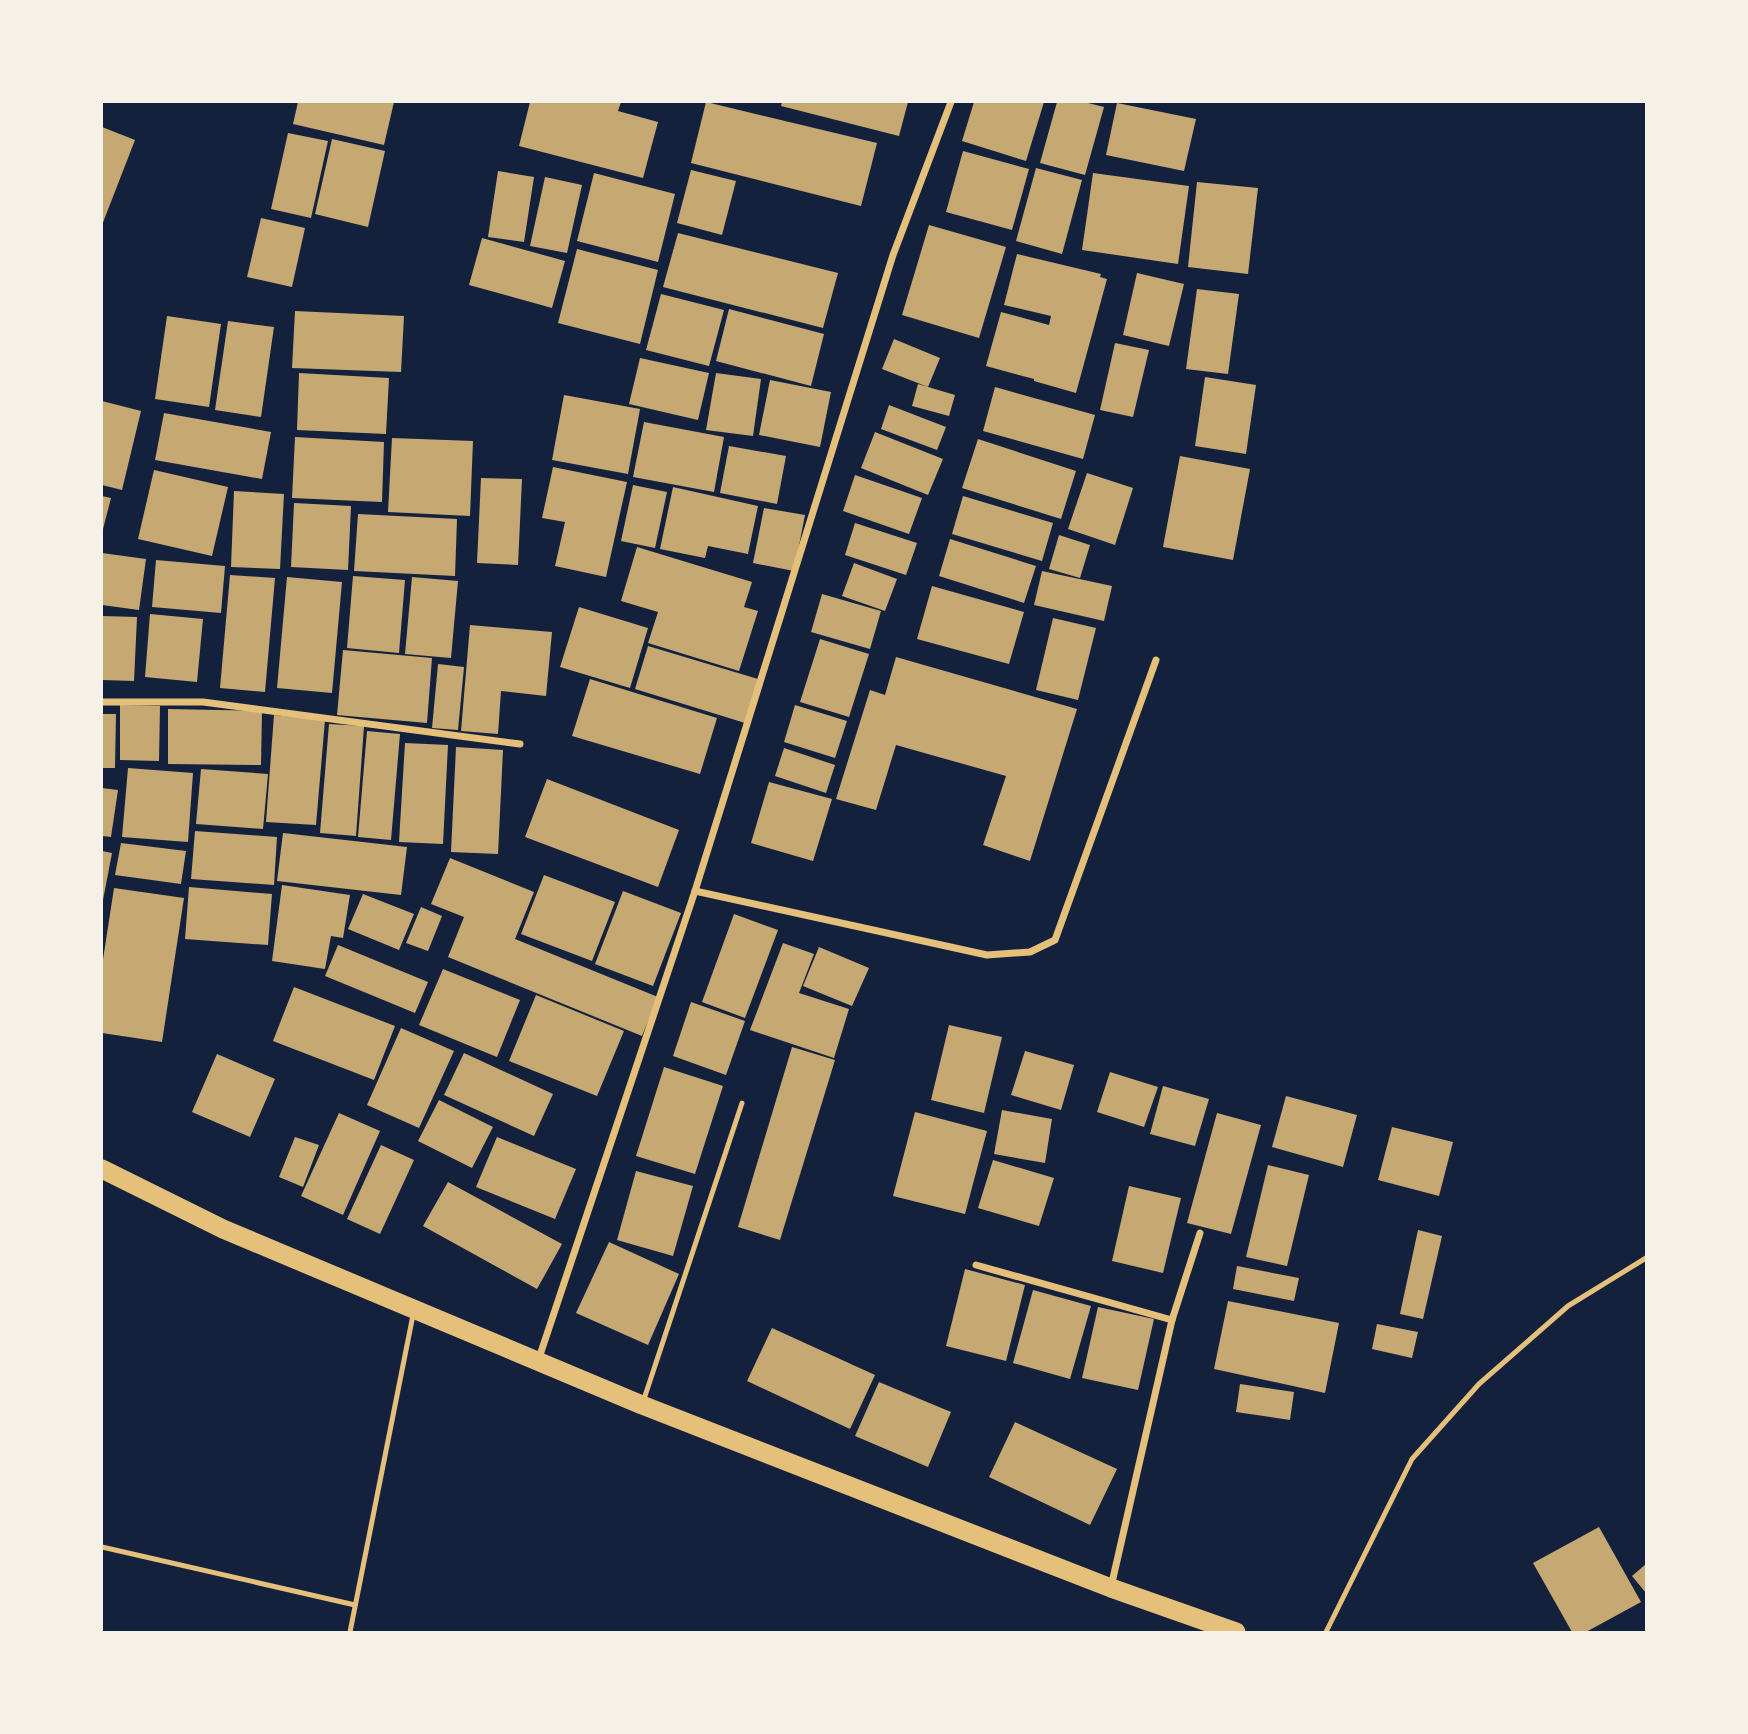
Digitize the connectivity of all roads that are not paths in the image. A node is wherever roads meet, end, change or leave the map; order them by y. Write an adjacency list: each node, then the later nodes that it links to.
1 (951, 102): 5 (street)
2 (1156, 660): 5 (street)
3 (102, 702): 4 (street)
4 (520, 744)
5 (695, 891): 13 (street)
6 (743, 1103): 14 (lane)
7 (102, 1169): 11 (highway)
8 (1200, 1233): 12 (street)
9 (1647, 1258): 20 (lane)
10 (976, 1265): 12 (street)
11 (414, 1308): 13 (highway); 17 (lane)
12 (1172, 1320): 16 (street)
13 (538, 1361): 14 (highway)
14 (642, 1405): 16 (highway)
15 (102, 1547): 17 (lane)
16 (1111, 1588): 19 (highway)
17 (355, 1605): 18 (lane)
18 (350, 1633)
19 (1236, 1633)
20 (1326, 1633)

